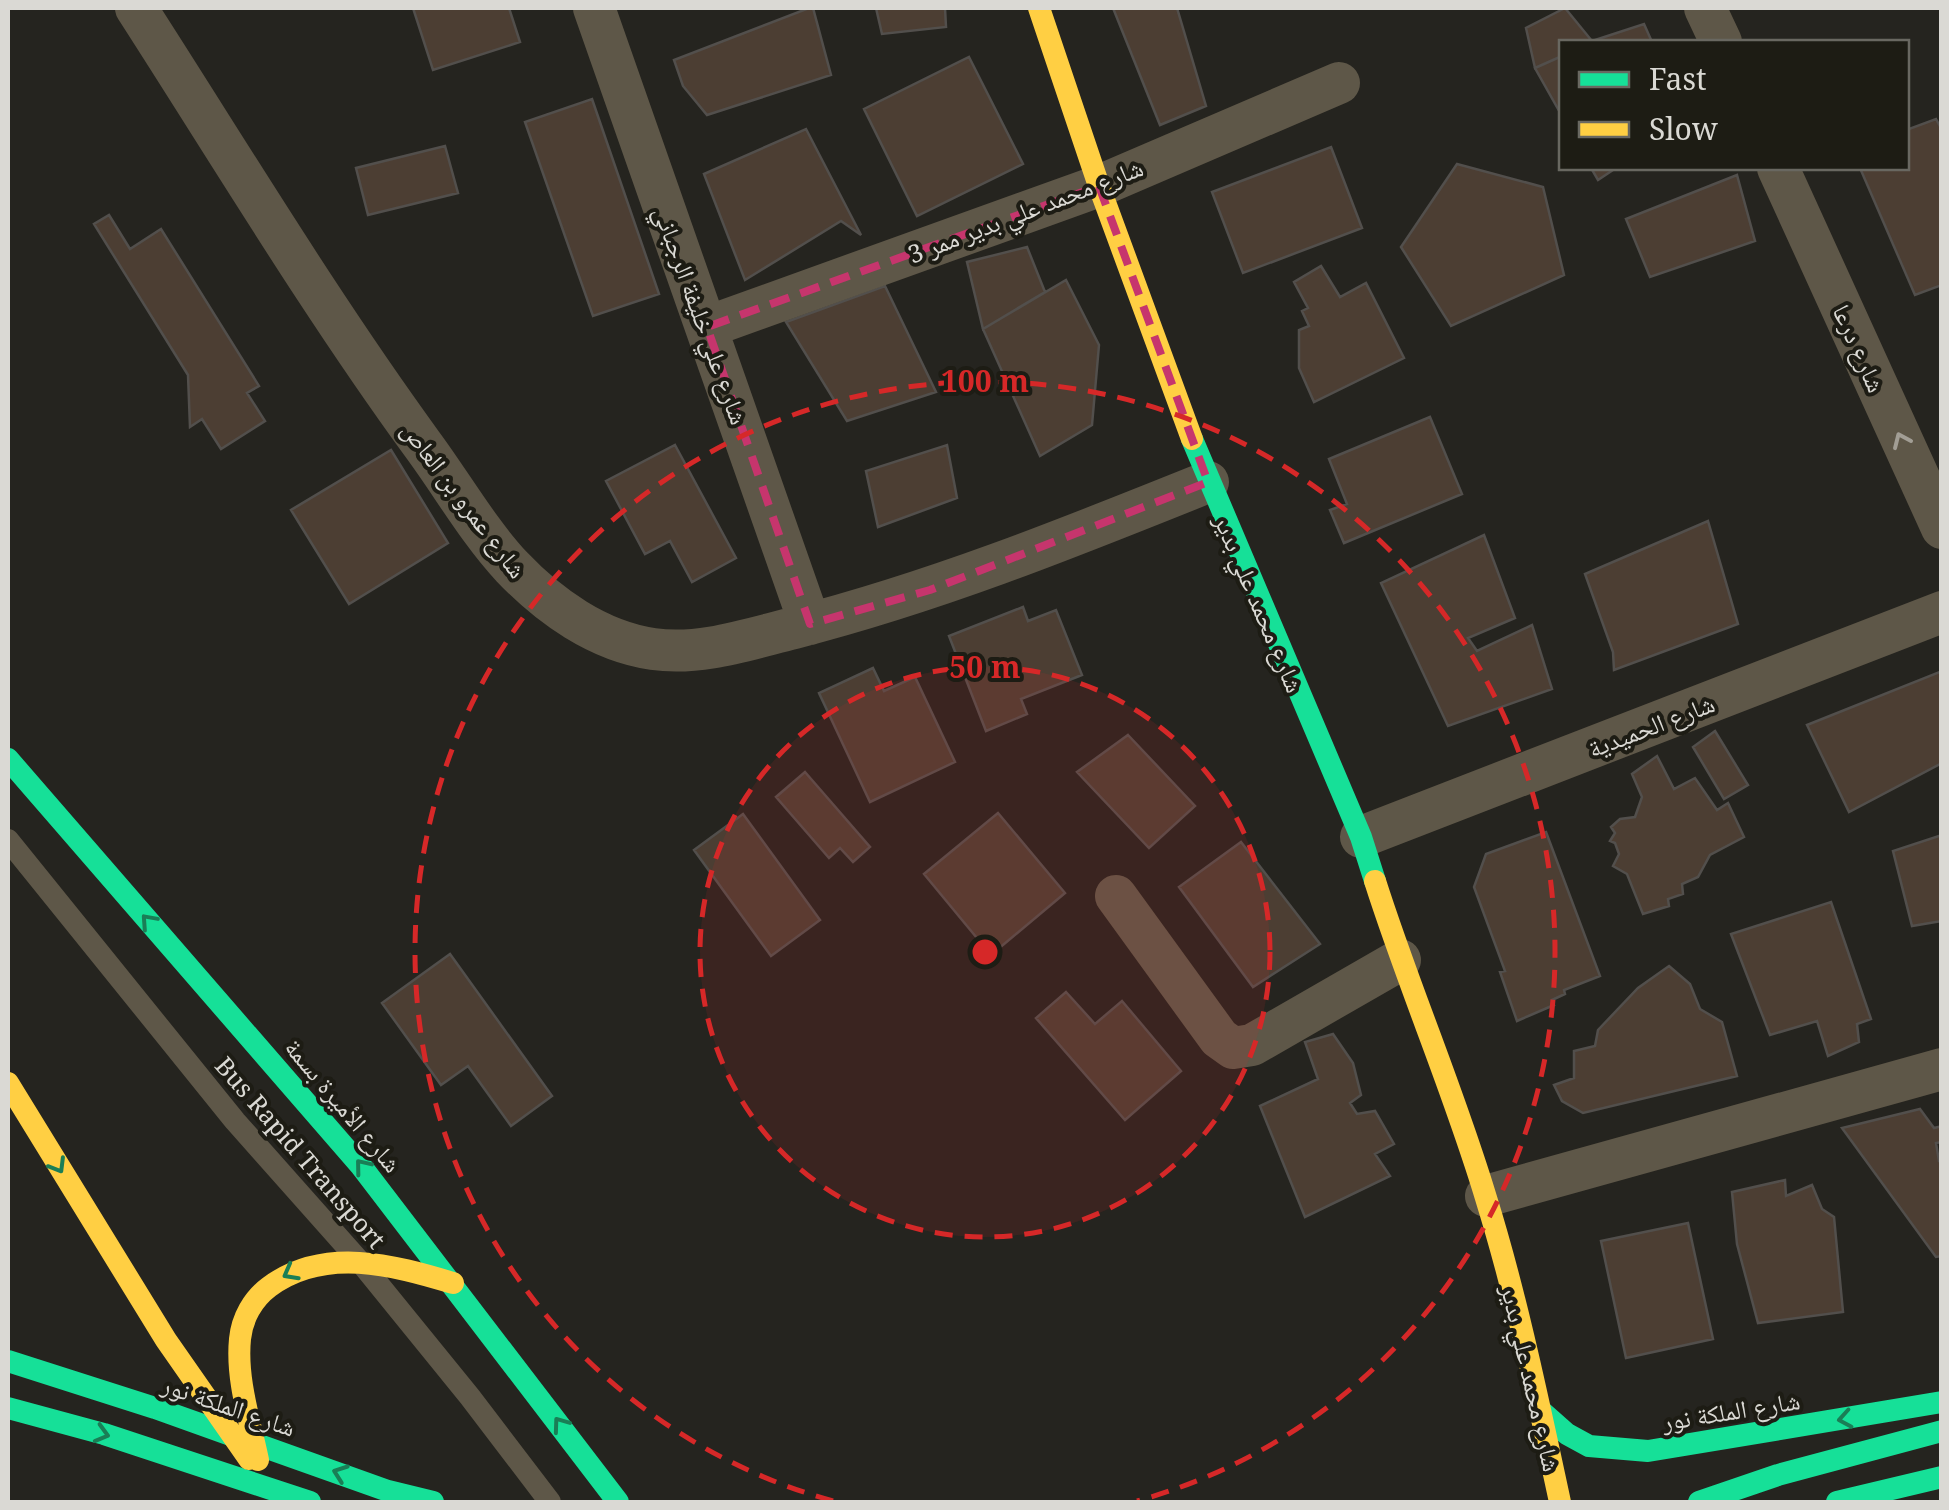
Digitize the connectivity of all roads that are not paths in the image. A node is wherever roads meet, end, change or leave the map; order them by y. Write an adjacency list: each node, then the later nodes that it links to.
1 (136, 8): 13 (street, شارع عمرو بن العاص)
2 (594, 8): 9 (street, شارع علي خليفة الرجباني)
3 (1039, 8): 8 (main road, شارع محمد علي بدير)
4 (1705, 8): 5 (street)
5 (1720, 40)
6 (1339, 83): 8 (street, شارع محمد علي بدير ممر 3)
7 (1779, 170): 11 (street, شارع درعا, one-way to 7)
8 (1099, 186): 9 (street, شارع محمد علي بدير ممر 3); 10 (main road, شارع محمد علي بدير)
9 (707, 327): 13 (street, شارع علي خليفة الرجباني)
10 (1208, 482): 13 (street, شارع عمرو بن العاص); 15 (main road, شارع محمد علي بدير)
11 (1942, 528)
12 (1942, 612): 15 (street, شارع الحميدية)
13 (810, 624)
14 (8, 759): 23 (main road, شارع الأميرة بسمة, one-way to 14)
15 (1362, 837): 18 (main road, شارع محمد علي بدير)
16 (8, 840): 22 (lane, Bus Rapid Transport)
17 (1116, 896): 18 (street)
18 (1400, 960): 21 (main road, شارع محمد علي بدير)
19 (1942, 1069): 21 (street)
20 (8, 1083): 29 (main road, one-way to 29)
21 (1486, 1196): 27 (main road, شارع محمد علي بدير)
22 (362, 1264): 23 (main road); 29 (main road, one-way to 29); 34 (lane, Bus Rapid Transport)
23 (453, 1283): 35 (main road, شارع الأميرة بسمة, one-way to 23)
24 (8, 1361): 33 (main road, شارع الملكة نور, one-way to 24)
25 (1942, 1402): 27 (main road, شارع الملكة نور, one-way to 27)
26 (8, 1408): 32 (main road, one-way to 32)
27 (1541, 1411): 36 (main road, شارع محمد علي بدير)
28 (1942, 1431): 37 (main road)
29 (260, 1476): 31 (main road)
30 (1942, 1476): 38 (main road)
31 (277, 1502)
32 (312, 1502)
33 (433, 1502)
34 (550, 1502)
35 (618, 1502)
36 (1560, 1502)
37 (1698, 1502)
38 (1837, 1502)

